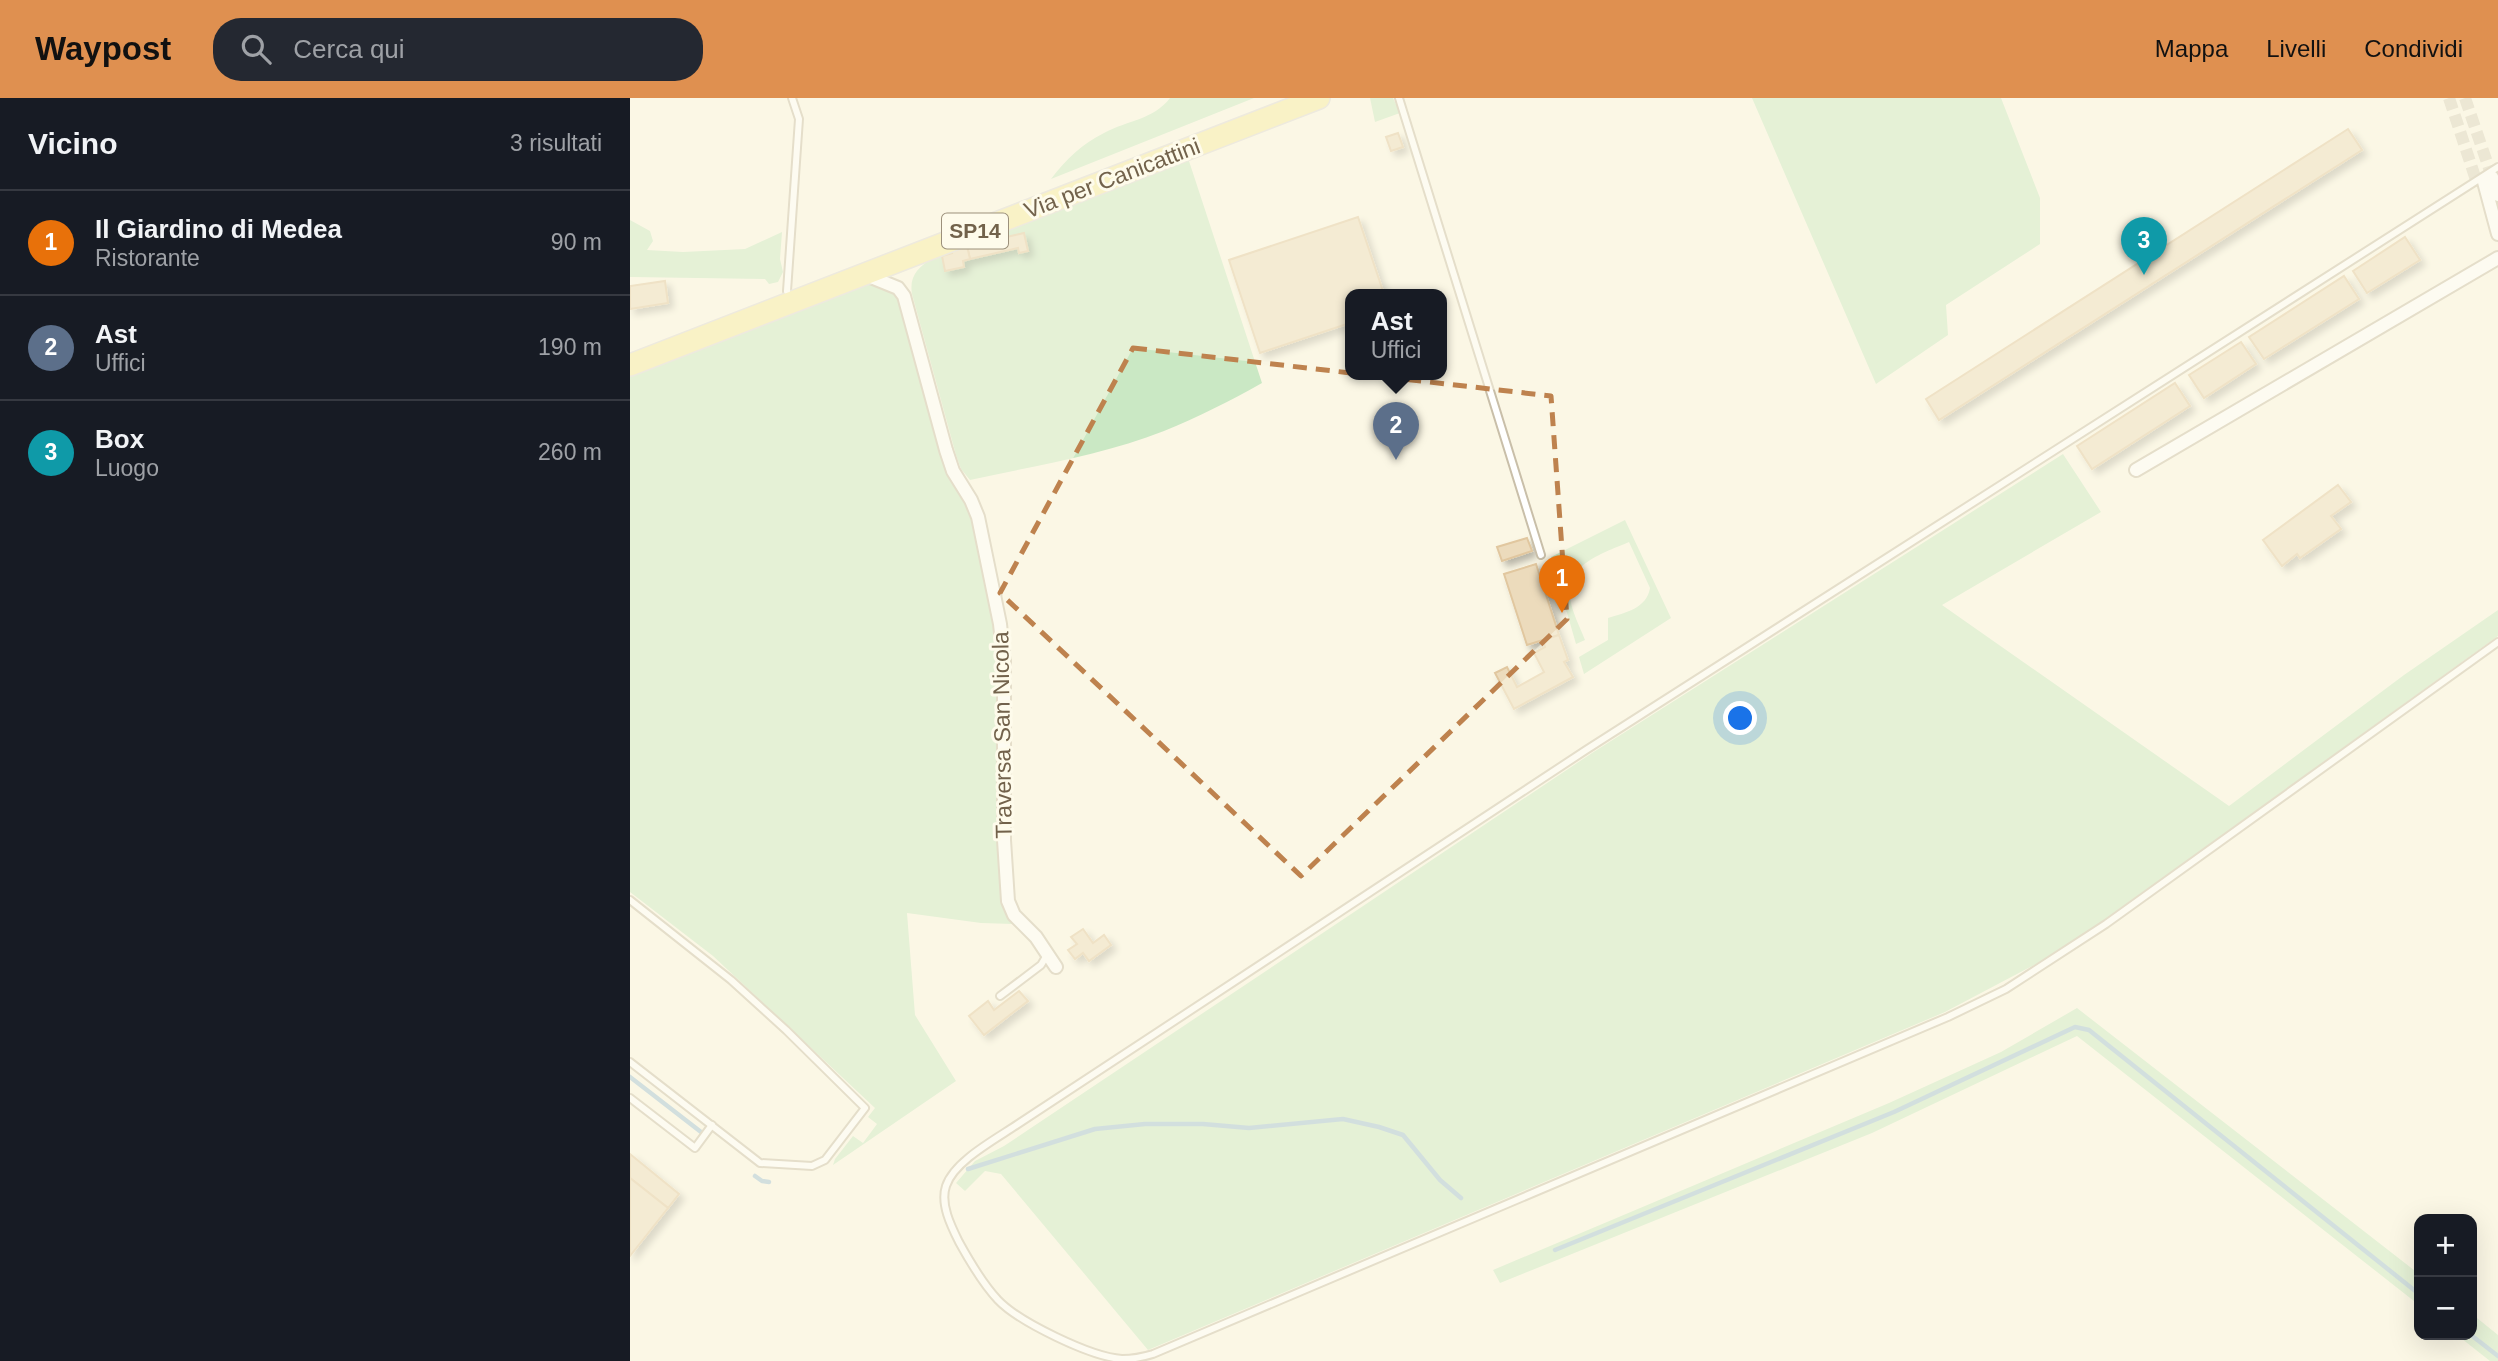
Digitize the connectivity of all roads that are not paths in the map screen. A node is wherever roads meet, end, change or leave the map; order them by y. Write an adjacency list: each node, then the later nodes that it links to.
1 (792, 98): 10 (lane)
2 (1285, 98): 10 (main road, Via per Canicattini / SP14)
3 (1319, 98): 9 (main road, Via per Canicattini / SP14)
4 (1399, 98): 14 (lane)
5 (2488, 178): 6 (street); 7 (street); 15 (lane)
6 (2498, 195)
7 (2496, 228)
8 (2498, 258): 13 (street)
9 (865, 274): 12 (main road, Via per Canicattini / SP14); 17 (street, Traversa San Nicola)
10 (787, 291): 11 (main road, Via per Canicattini / SP14)
11 (630, 351)
12 (630, 365)
13 (2136, 470)
14 (1541, 555)
15 (2498, 642)
16 (630, 900): 22 (lane)
17 (1047, 955): 18 (street, Traversa San Nicola); 19 (lane)
18 (1056, 967)
19 (1000, 996)
20 (631, 1068): 22 (lane)
21 (630, 1098): 22 (lane)
22 (712, 1125)

